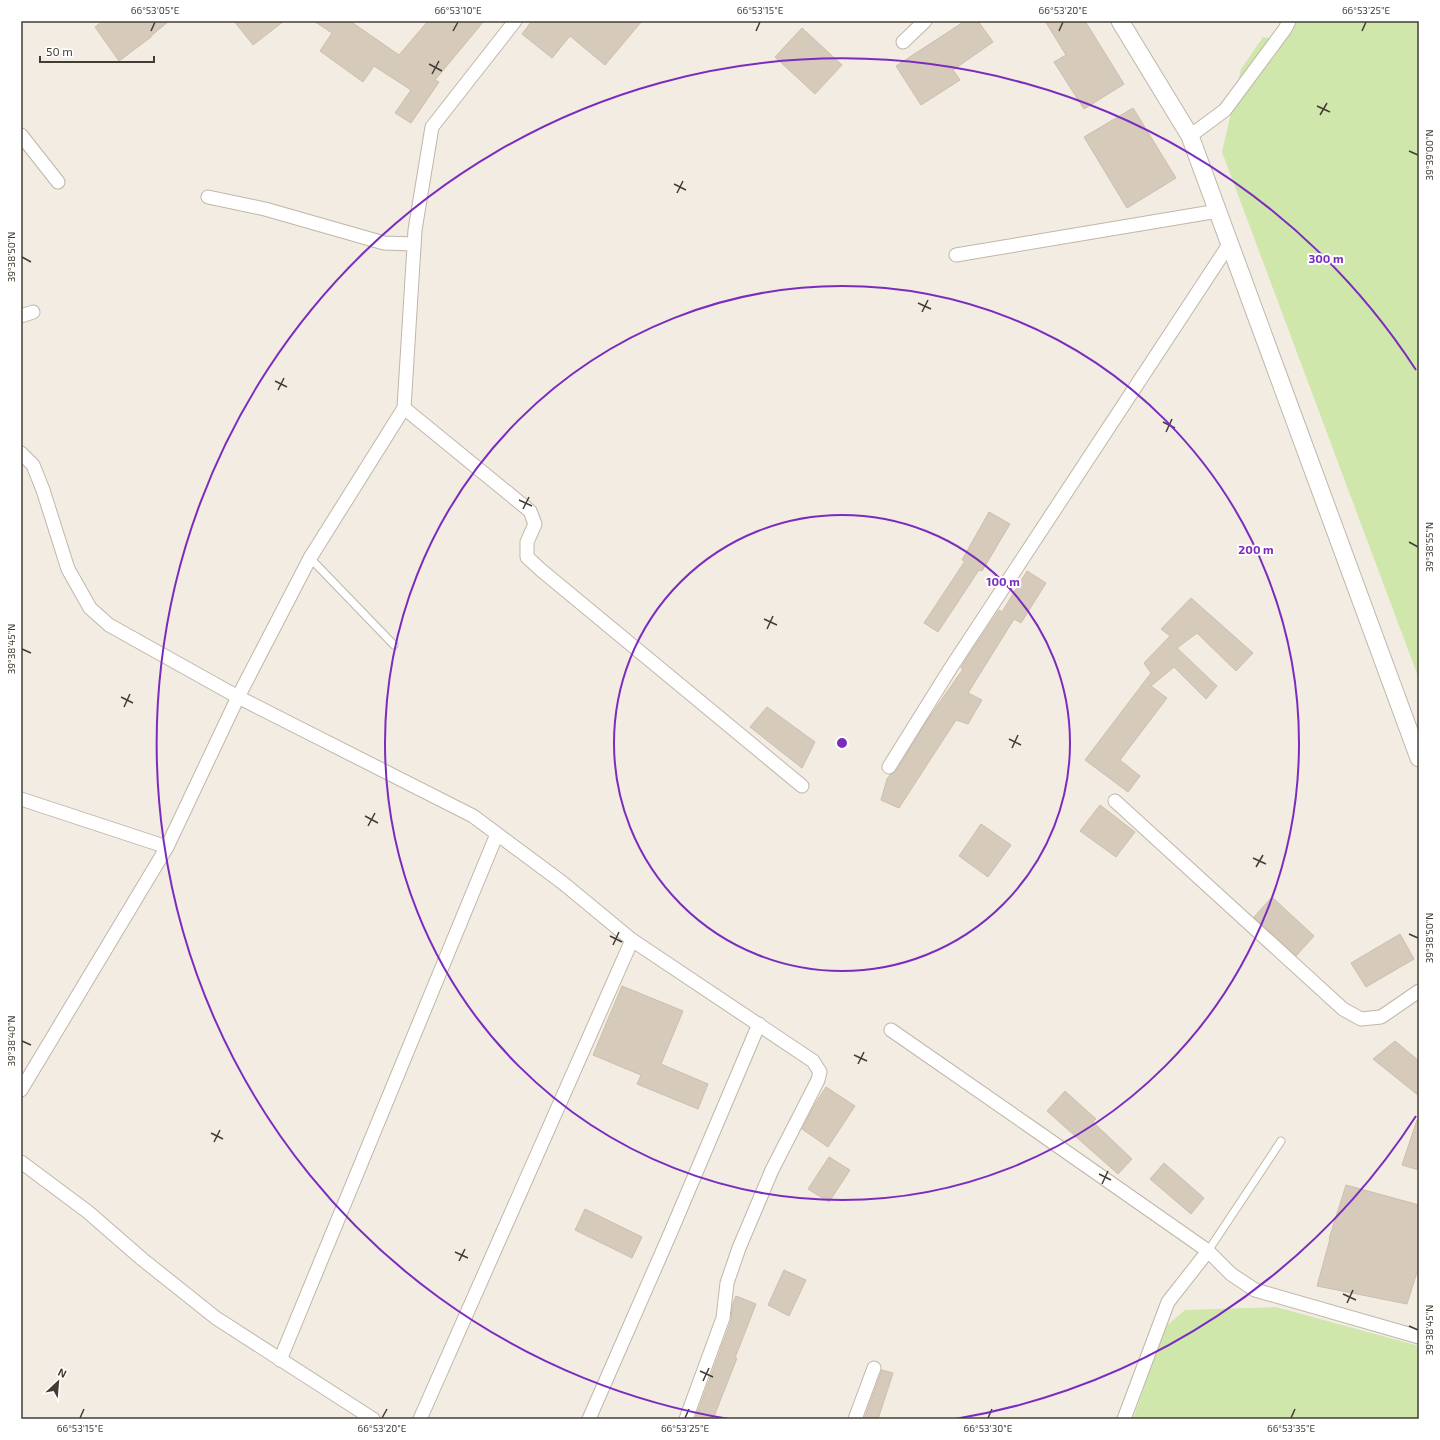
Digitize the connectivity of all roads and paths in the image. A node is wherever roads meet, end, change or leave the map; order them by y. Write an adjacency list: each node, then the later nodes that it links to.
1 (515, 21): 12 (street)
2 (925, 21): 5 (street)
3 (1120, 21): 7 (street)
4 (1289, 21): 7 (street)
5 (903, 42)
6 (21, 135): 8 (street)
7 (1190, 136): 10 (street)
8 (58, 182)
9 (208, 197): 12 (street)
10 (1218, 211): 11 (street); 13 (street)
11 (1230, 243): 19 (street); 20 (street)
12 (414, 244): 14 (street)
13 (956, 255)
14 (404, 408): 16 (street); 21 (street)
15 (21, 453): 18 (street)
16 (310, 558): 17 (lane); 18 (street)
17 (394, 645)
18 (238, 697): 24 (street); 25 (street)
19 (1418, 752)
20 (888, 767)
21 (802, 786)
22 (21, 799): 25 (street)
23 (1115, 801): 27 (street)
24 (497, 834): 26 (street); 35 (street)
25 (166, 847): 30 (street)
26 (632, 940): 28 (street); 38 (street)
27 (1419, 991)
28 (759, 1024): 39 (street); 40 (street)
29 (891, 1030): 33 (street)
30 (21, 1090)
31 (1281, 1140): 33 (lane)
32 (21, 1162): 35 (street)
33 (1208, 1251): 34 (street); 42 (street)
34 (1419, 1337)
35 (280, 1360): 37 (street)
36 (874, 1368): 41 (street)
37 (373, 1419)
38 (420, 1419)
39 (589, 1419)
40 (686, 1419)
41 (855, 1419)
42 (1124, 1419)

